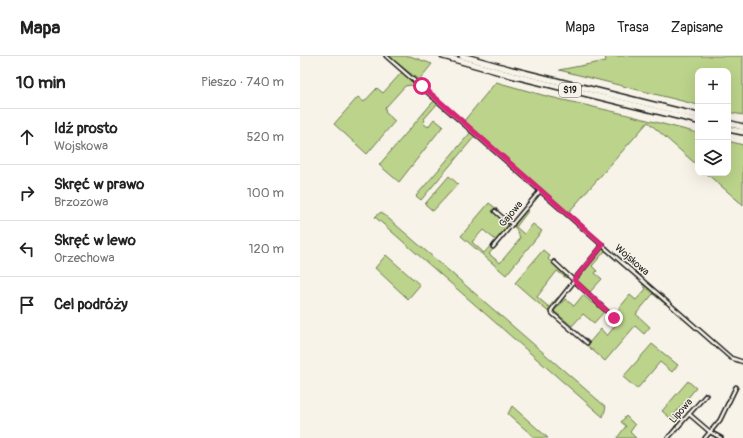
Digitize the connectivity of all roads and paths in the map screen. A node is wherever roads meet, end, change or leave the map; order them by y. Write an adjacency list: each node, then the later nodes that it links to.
1 (386, 56): 10 (street, Wojskowa)
2 (443, 56): 5 (highway, S19)
3 (462, 56): 4 (highway, S19)
4 (695, 115)
5 (695, 120)
6 (731, 124): 7 (highway)
7 (743, 127)
8 (731, 130): 9 (highway)
9 (743, 132)
10 (540, 191): 12 (street, Gajowa); 13 (street, Wojskowa)
11 (495, 211): 12 (street)
12 (513, 224): 14 (street, Gajowa)
13 (603, 245): 16 (street); 19 (street, Wojskowa)
14 (494, 247)
15 (554, 262): 16 (street)
16 (574, 280): 17 (street); 18 (street)
17 (614, 318)
18 (587, 343)
19 (743, 362)
20 (736, 387): 23 (street)
21 (706, 395): 22 (street, Lipowa)
22 (689, 414): 23 (street); 24 (street, Lipowa)
23 (710, 432): 25 (street); 26 (street)
24 (668, 438)
25 (705, 438)
26 (721, 438)

